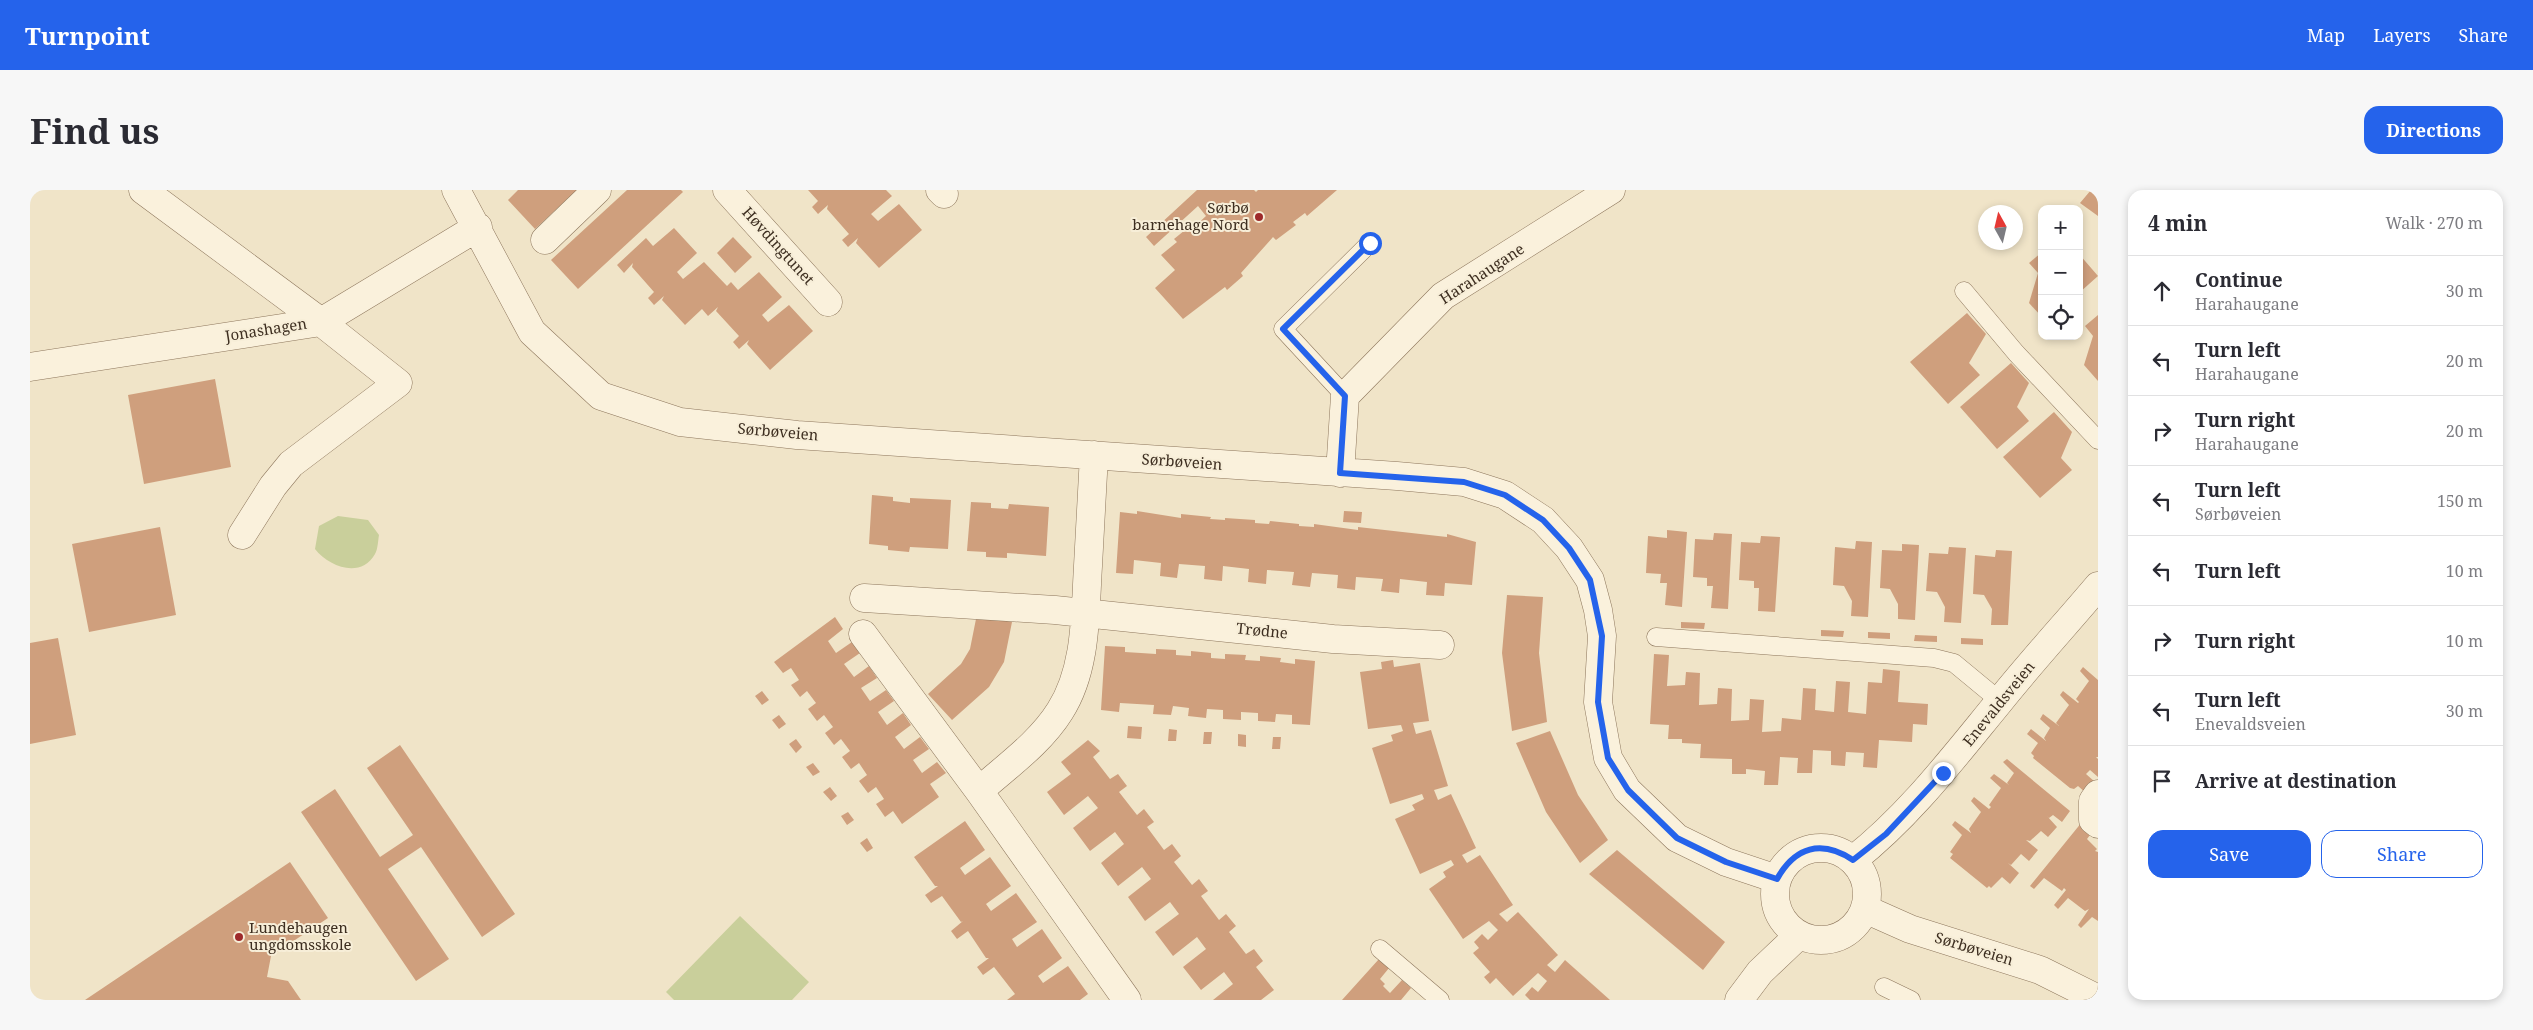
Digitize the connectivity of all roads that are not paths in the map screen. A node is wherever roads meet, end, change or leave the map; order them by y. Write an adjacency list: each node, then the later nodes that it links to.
1 (143, 190): 11 (street)
2 (456, 190): 6 (street, Sørbøveien)
3 (597, 190): 7 (street)
4 (727, 190): 10 (street, Høvdingtunet)
5 (1611, 190): 13 (street, Harahaugane)
6 (478, 227): 11 (street, Jonashagen); 15 (street, Sørbøveien)
7 (545, 240)
8 (1370, 243): 13 (lane)
9 (1964, 291): 14 (lane)
10 (828, 302)
11 (321, 322): 12 (street, Jonashagen); 17 (street)
12 (30, 367)
13 (1345, 396): 16 (street)
14 (2098, 440)
15 (1094, 455): 16 (street, Sørbøveien); 20 (street)
16 (1340, 473): 29 (street, Sørbøveien)
17 (242, 535)
18 (2098, 586): 24 (street, Enevaldsveien)
19 (864, 598): 20 (street, Trødne)
20 (1085, 614): 23 (street, Trødne); 25 (street)
21 (862, 634): 25 (street)
22 (1656, 638): 24 (lane)
23 (1440, 645)
24 (2000, 701): 28 (street, Enevaldsveien)
25 (979, 790): 35 (street)
26 (2098, 794): 27 (street)
27 (2098, 824)
28 (1853, 860): 29 (street); 30 (street)
29 (1777, 879): 31 (street)
30 (1865, 909): 31 (street); 34 (street, Sørbøveien)
31 (1799, 935): 37 (street)
32 (1380, 949): 36 (lane)
33 (1884, 987): 38 (lane)
34 (2087, 997)
35 (1127, 1000)
36 (1440, 1000)
37 (1739, 1000)
38 (1910, 1000)

